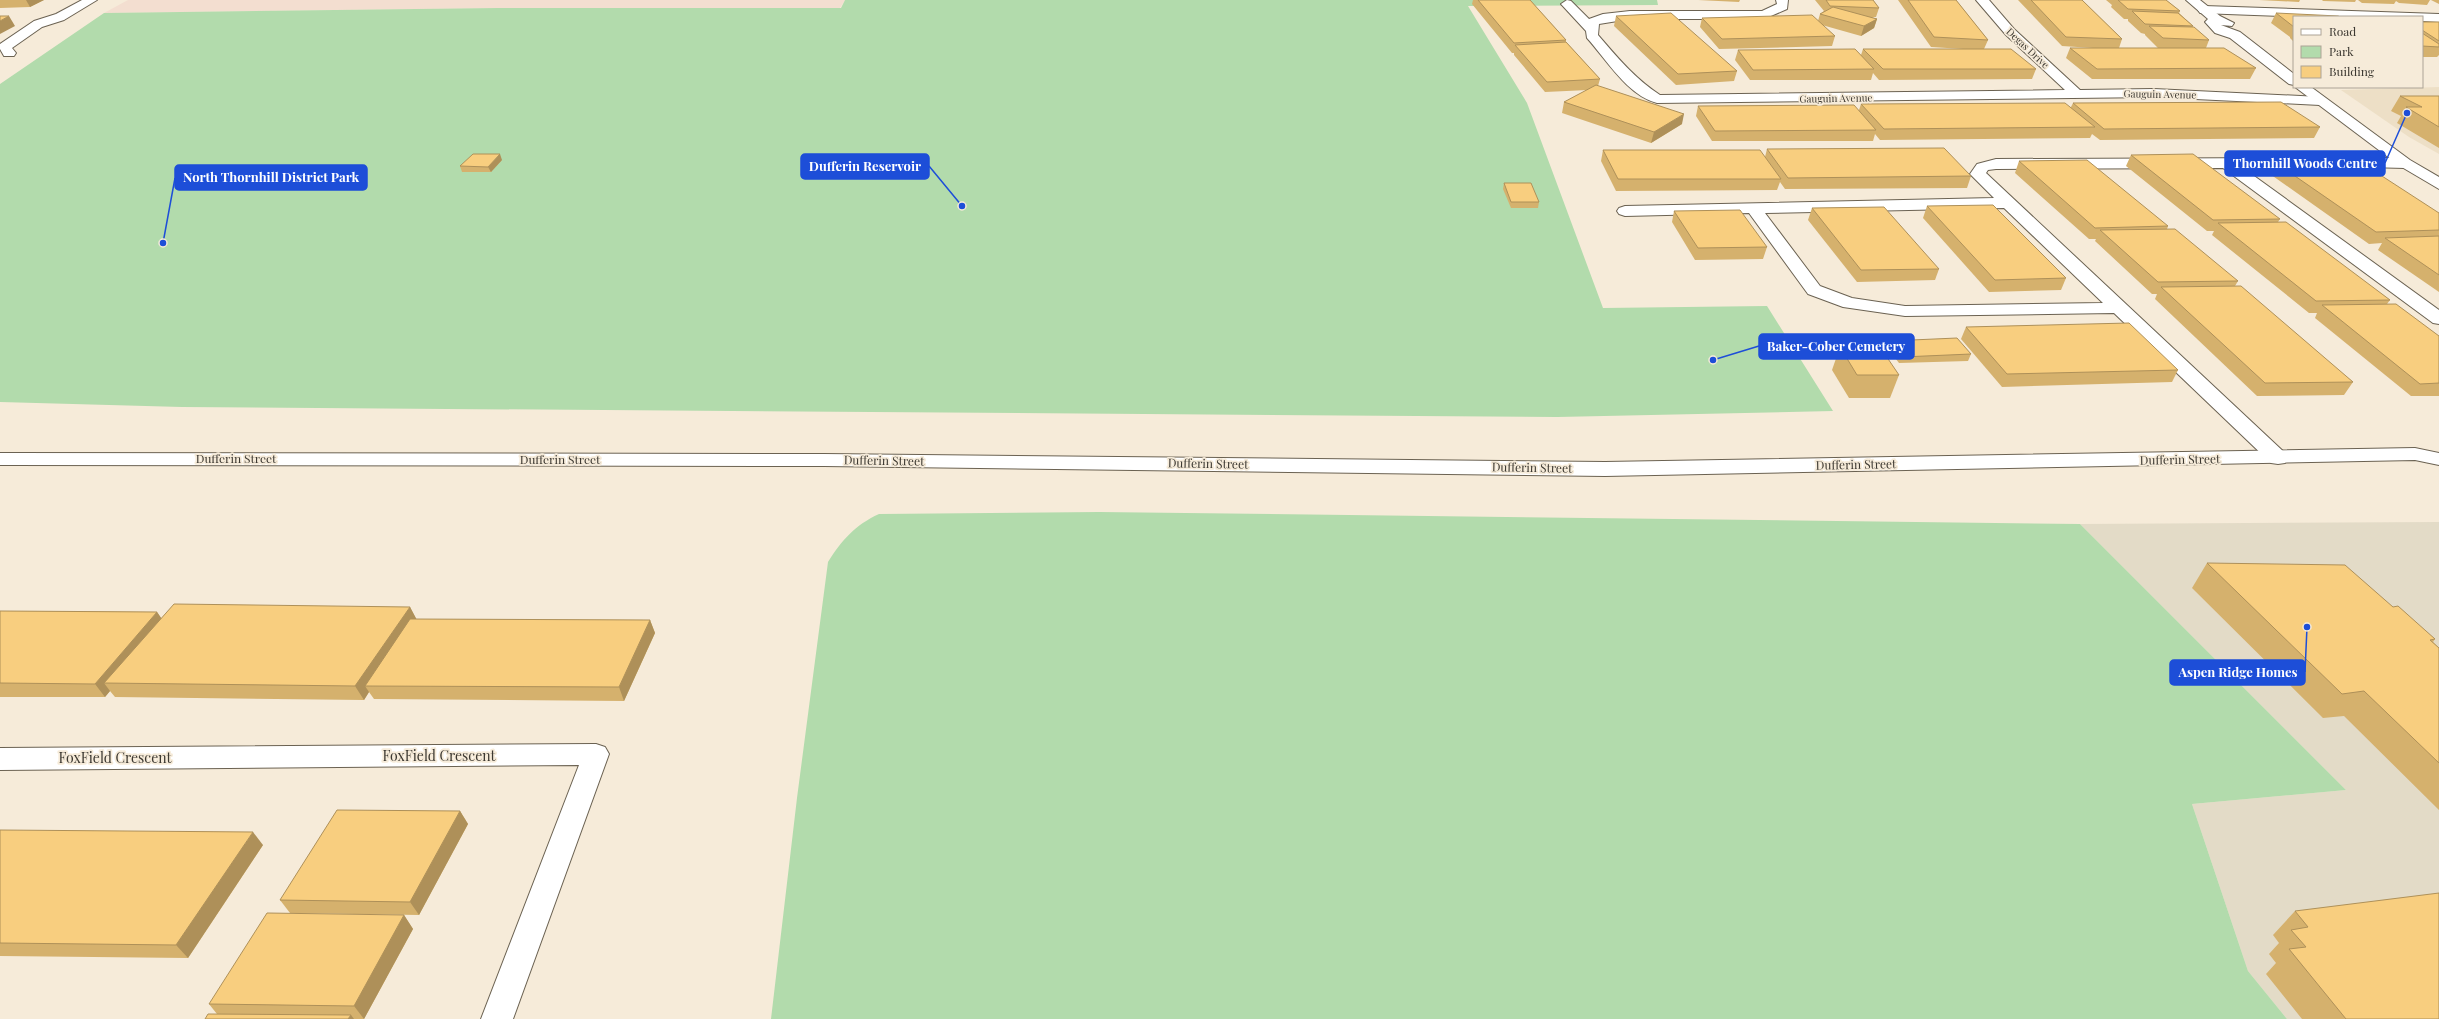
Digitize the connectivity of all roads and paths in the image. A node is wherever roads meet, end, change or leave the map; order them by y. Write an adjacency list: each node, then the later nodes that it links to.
1 (91, 0): 11 (street)
2 (1782, 0): 10 (street)
3 (1982, 0): 14 (street, Degas Drive)
4 (2192, 0): 6 (street)
5 (1567, 4): 10 (street, Gauguin Avenue)
6 (2204, 10): 7 (street); 12 (street)
7 (2390, 16)
8 (2423, 17): 9 (street)
9 (2439, 18)
10 (1591, 29): 14 (street, Gauguin Avenue)
11 (4, 56)
12 (2293, 80)
13 (2303, 88): 15 (street)
14 (2077, 94): 15 (street, Gauguin Avenue)
15 (2320, 101): 17 (street)
16 (2227, 163): 17 (street); 19 (street); 23 (street)
17 (2405, 163): 18 (street)
18 (2439, 184)
19 (2008, 203): 20 (street); 22 (street)
20 (1754, 209): 21 (street); 22 (street)
21 (1625, 211)
22 (2119, 308): 26 (street)
23 (2439, 319)
24 (2439, 447): 25 (street, Dufferin Street)
25 (2415, 454): 26 (street, Dufferin Street); 28 (street, Dufferin Street)
26 (2278, 458): 27 (street, Dufferin Street)
27 (0, 459)
28 (2439, 459)
29 (0, 758): 30 (street, FoxField Crescent)
30 (497, 1019)

